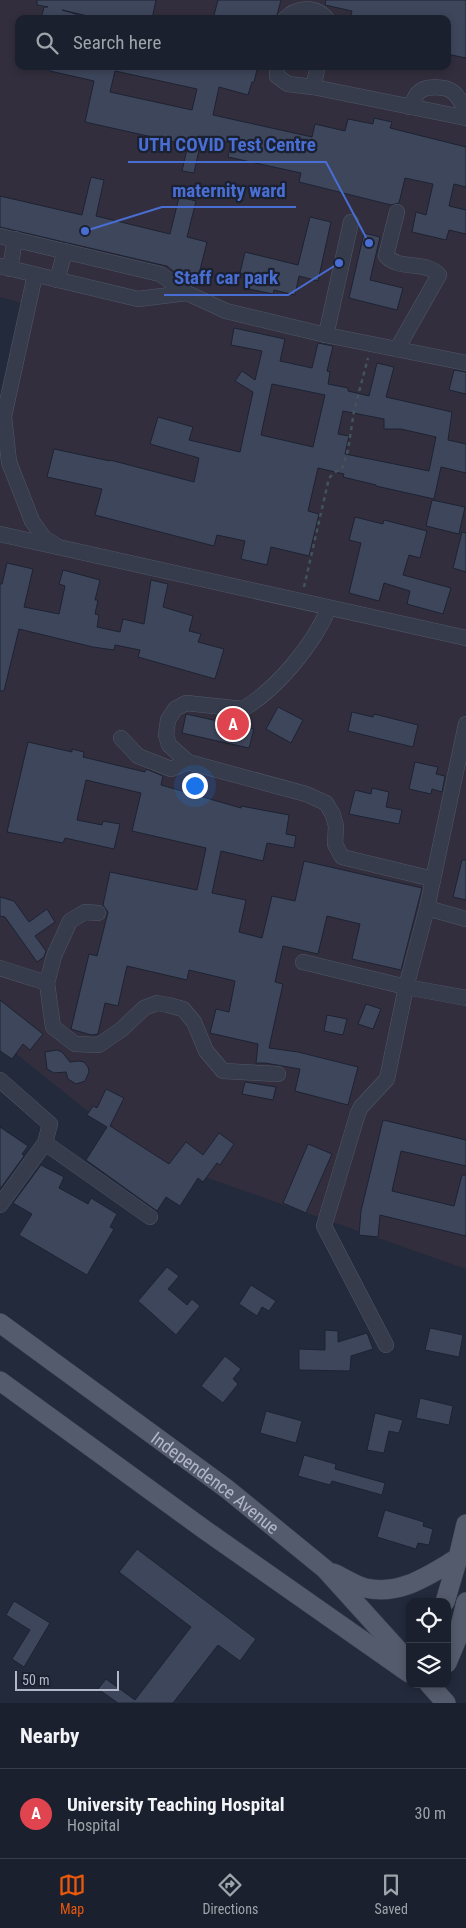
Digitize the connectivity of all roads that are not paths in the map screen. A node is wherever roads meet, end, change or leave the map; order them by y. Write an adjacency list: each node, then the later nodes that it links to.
1 (291, 15): 2 (lane)
2 (324, 15)
3 (277, 70): 5 (lane)
4 (317, 70): 5 (lane)
5 (313, 88): 6 (lane)
6 (410, 107): 7 (lane); 8 (lane)
7 (466, 112)
8 (466, 118)
9 (397, 212): 19 (lane)
10 (351, 222): 18 (lane)
11 (0, 236): 12 (lane)
12 (15, 239): 13 (lane); 14 (lane)
13 (65, 251): 16 (lane); 17 (lane)
14 (5, 267): 15 (lane)
15 (35, 275): 16 (lane); 21 (lane)
16 (57, 280): 17 (lane)
17 (186, 294): 18 (lane)
18 (326, 335): 19 (lane)
19 (397, 349): 20 (lane)
20 (466, 363)
21 (4, 416): 22 (lane); 24 (lane)
22 (0, 431)
23 (0, 534): 24 (lane)
24 (57, 546): 25 (lane)
25 (329, 608): 26 (lane); 29 (lane)
26 (466, 638)
27 (466, 724): 30 (lane)
28 (121, 738): 29 (lane)
29 (188, 762): 30 (lane)
30 (433, 879): 31 (lane)
31 (427, 908): 33 (lane); 37 (lane)
32 (98, 913): 36 (lane)
33 (466, 919)
34 (303, 962): 37 (lane)
35 (0, 968): 36 (lane)
36 (47, 983): 39 (lane)
37 (406, 986): 38 (lane); 45 (lane)
38 (466, 998)
39 (278, 1074)
40 (0, 1080): 41 (lane)
41 (45, 1143): 42 (lane); 43 (lane)
42 (0, 1204)
43 (150, 1217)
44 (0, 1323): 49 (main road, Independence Avenue)
45 (386, 1345)
46 (0, 1381): 54 (main road)
47 (466, 1524): 48 (main road)
48 (458, 1558): 49 (main road); 50 (main road)
49 (325, 1569): 53 (main road, Independence Avenue)
50 (446, 1598)
51 (466, 1602): 52 (main road)
52 (451, 1655)
53 (406, 1659)
54 (406, 1670)

